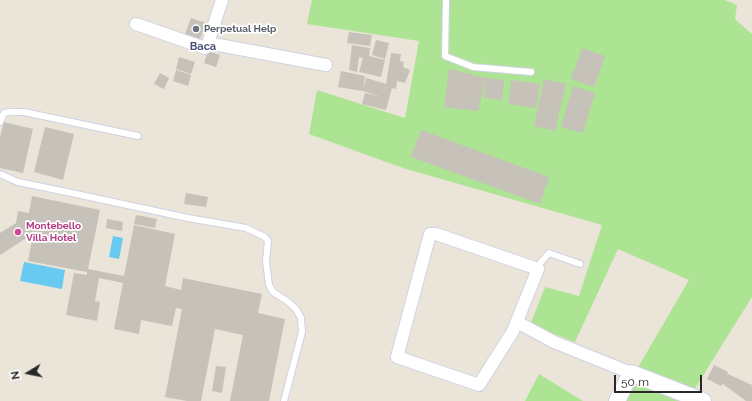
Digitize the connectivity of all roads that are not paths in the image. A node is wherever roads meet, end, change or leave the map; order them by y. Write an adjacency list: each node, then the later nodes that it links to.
1 (222, 0): 4 (street)
2 (446, 0): 6 (lane)
3 (136, 24): 4 (street)
4 (208, 43): 5 (street)
5 (326, 65)
6 (531, 72)
7 (0, 122): 8 (lane)
8 (138, 136)
9 (0, 174): 14 (lane)
10 (580, 264): 11 (lane)
11 (538, 269): 12 (street); 12 (street)
12 (517, 322): 13 (street)
13 (631, 373): 15 (street); 16 (street)
14 (284, 401)
15 (617, 401)
16 (703, 401)

